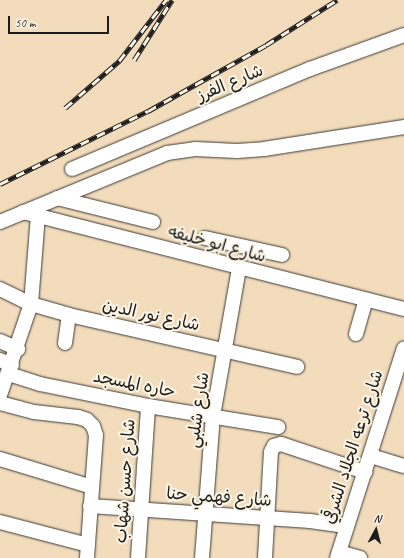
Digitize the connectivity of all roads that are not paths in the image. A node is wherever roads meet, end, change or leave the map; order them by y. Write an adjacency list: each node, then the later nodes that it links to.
1 (404, 35): 3 (street, شارع الفرز)
2 (404, 127): 4 (street)
3 (72, 169)
4 (56, 198): 5 (street); 8 (street)
5 (23, 212): 6 (street, شارع ابو خليفه); 7 (street)
6 (38, 216): 10 (street, شارع ابو خليفه); 14 (street)
7 (0, 222)
8 (153, 222)
9 (205, 238): 11 (street)
10 (239, 269): 11 (street, شارع ابو خليفه); 22 (street, شارع شلبي)
11 (266, 275): 13 (street, شارع ابو خليفه)
12 (0, 289): 14 (street, شارع نور الدين)
13 (366, 300): 15 (street, شارع ابو خليفه); 17 (street)
14 (32, 304): 16 (street, شارع نور الدين); 21 (street)
15 (404, 309)
16 (69, 315): 19 (street); 22 (street, شارع نور الدين)
17 (356, 334)
18 (0, 341): 21 (street)
19 (65, 344)
20 (404, 348): 25 (street, شارع ترعه الجلاد الشرقي)
21 (18, 349): 23 (street)
22 (225, 350): 24 (street, شارع نور الدين); 28 (street, شارع شلبي)
23 (7, 366): 26 (street); 27 (street, حاره المسجد)
24 (298, 367)
25 (401, 370): 30 (street, شارع ترعه الجلاد الشرقي)
26 (1, 403): 34 (street)
27 (148, 406): 28 (street, حاره المسجد); 36 (street, شارع حسن شهاب)
28 (213, 416): 29 (street, حاره المسجد); 37 (street, شارع شلبي)
29 (278, 427)
30 (371, 456): 32 (street); 33 (street, شارع ترعه الجلاد الشرقي)
31 (0, 459): 34 (street)
32 (404, 466)
33 (365, 472): 38 (street); 39 (street, شارع ترعه الجلاد الشرقي)
34 (92, 487): 35 (street)
35 (90, 506): 36 (street, شارع فهمي حنا); 41 (street)
36 (142, 509): 37 (street, شارع فهمي حنا); 43 (street, شارع حسن شهاب)
37 (204, 514): 38 (street, شارع فهمي حنا); 44 (street, شارع شلبي)
38 (267, 518): 39 (street, شارع فهمي حنا); 45 (street)
39 (346, 526): 42 (street, شارع ترعه الجلاد الشرقي)
40 (2, 527): 41 (street)
41 (87, 551)
42 (338, 555): 46 (street)
43 (138, 558)
44 (202, 558)
45 (265, 558)
46 (360, 558)

